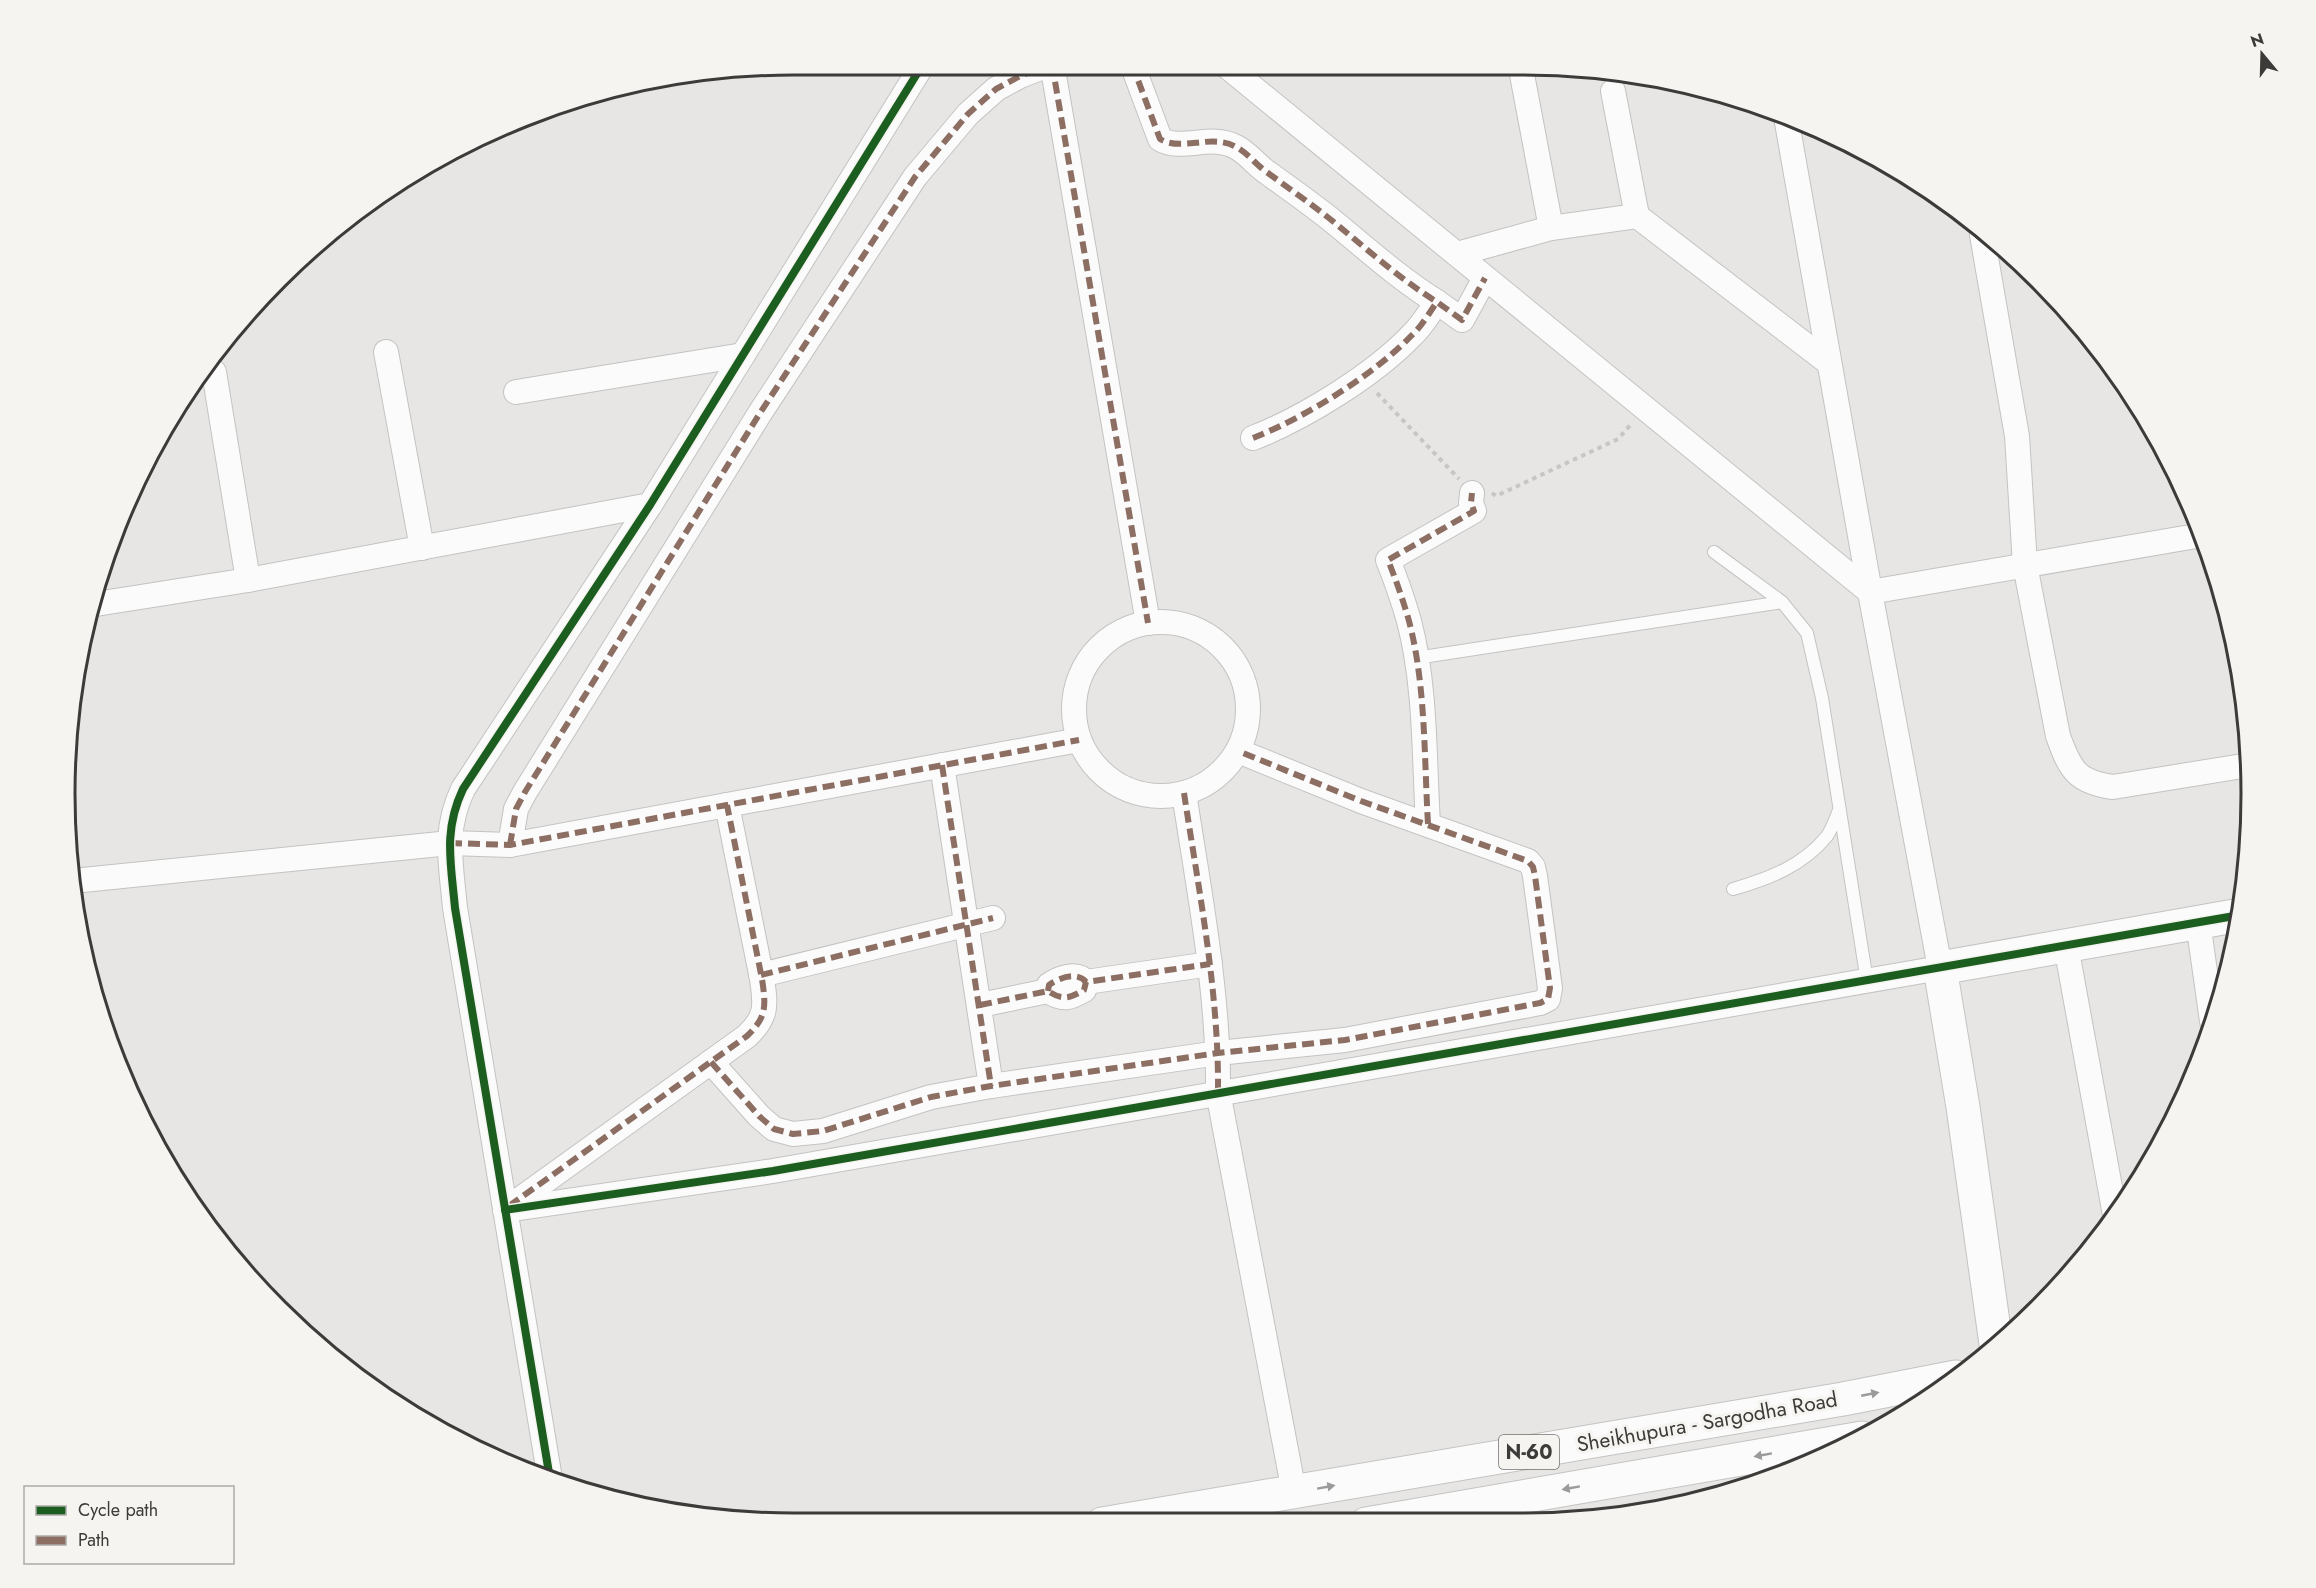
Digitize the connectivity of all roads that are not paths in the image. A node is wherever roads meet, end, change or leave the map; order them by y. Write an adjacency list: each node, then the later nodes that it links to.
1 (916, 75): 16 (street)
2 (1023, 75): 42 (street)
3 (1053, 75): 31 (street)
4 (1136, 75): 14 (street)
5 (1237, 75): 12 (street)
6 (1522, 75): 10 (street)
7 (1613, 91): 9 (street)
8 (1788, 126): 17 (street)
9 (1637, 216): 10 (street); 17 (street)
10 (1551, 228): 12 (street)
11 (1983, 243): 26 (street)
12 (1457, 254): 13 (street)
13 (1485, 278): 14 (street); 28 (street)
14 (1437, 302): 20 (street)
15 (386, 352): 24 (street)
16 (743, 355): 19 (street); 22 (street)
17 (1829, 363): 28 (street)
18 (214, 372): 27 (street)
19 (516, 392)
20 (1253, 438)
21 (1472, 493): 32 (street)
22 (650, 505): 24 (street); 41 (street)
23 (2193, 537): 26 (street)
24 (422, 548): 27 (street)
25 (1713, 552): 29 (lane)
26 (2025, 565): 28 (street); 36 (street)
27 (248, 580): 30 (street)
28 (1870, 592): 51 (street)
29 (1782, 602): 32 (lane); 39 (lane)
30 (100, 603)
31 (1148, 623): 33 (street); 34 (street)
32 (1416, 658): 40 (street)
33 (1079, 740): 35 (street); 37 (street)
34 (1238, 751): 37 (street); 40 (street)
35 (942, 765): 38 (street); 48 (street)
36 (2240, 766)
37 (1185, 793): 50 (street)
38 (727, 805): 42 (street); 52 (street)
39 (1840, 809): 44 (lane); 53 (lane)
40 (1428, 824): 56 (street)
41 (450, 843): 42 (street); 43 (street); 61 (street)
42 (510, 845)
43 (80, 880)
44 (1733, 890)
45 (2230, 917): 47 (main road)
46 (993, 918): 48 (street)
47 (2198, 922): 49 (main road); 54 (street)
48 (967, 924): 52 (street); 55 (street)
49 (2066, 946): 51 (main road); 60 (street)
50 (1210, 964): 55 (street); 56 (street)
51 (1940, 968): 53 (street); 62 (main road)
52 (762, 975): 57 (street)
53 (1867, 981): 59 (street)
54 (2210, 1004)
55 (980, 1005): 58 (street)
56 (1218, 1053): 58 (street); 59 (street)
57 (711, 1062): 58 (street); 61 (street)
58 (991, 1086)
59 (1218, 1092): 61 (street); 67 (street)
60 (2113, 1203)
61 (504, 1210): 66 (street)
62 (1995, 1336)
63 (1937, 1380): 65 (main road, Sheikhupura - Sargodha Road / N-60, one-way to 63)
64 (1824, 1446): 68 (main road, Sheikhupura - Sargodha Road / N-60, one-way to 68)
65 (1448, 1466): 67 (main road, Sheikhupura - Sargodha Road / N-60, one-way to 65); 68 (main road)
66 (548, 1469)
67 (1294, 1492): 69 (main road, Sheikhupura - Sargodha Road / N-60)
68 (1455, 1508): 70 (main road, Sheikhupura - Sargodha Road / N-60)
69 (1168, 1513)
70 (1427, 1513)

